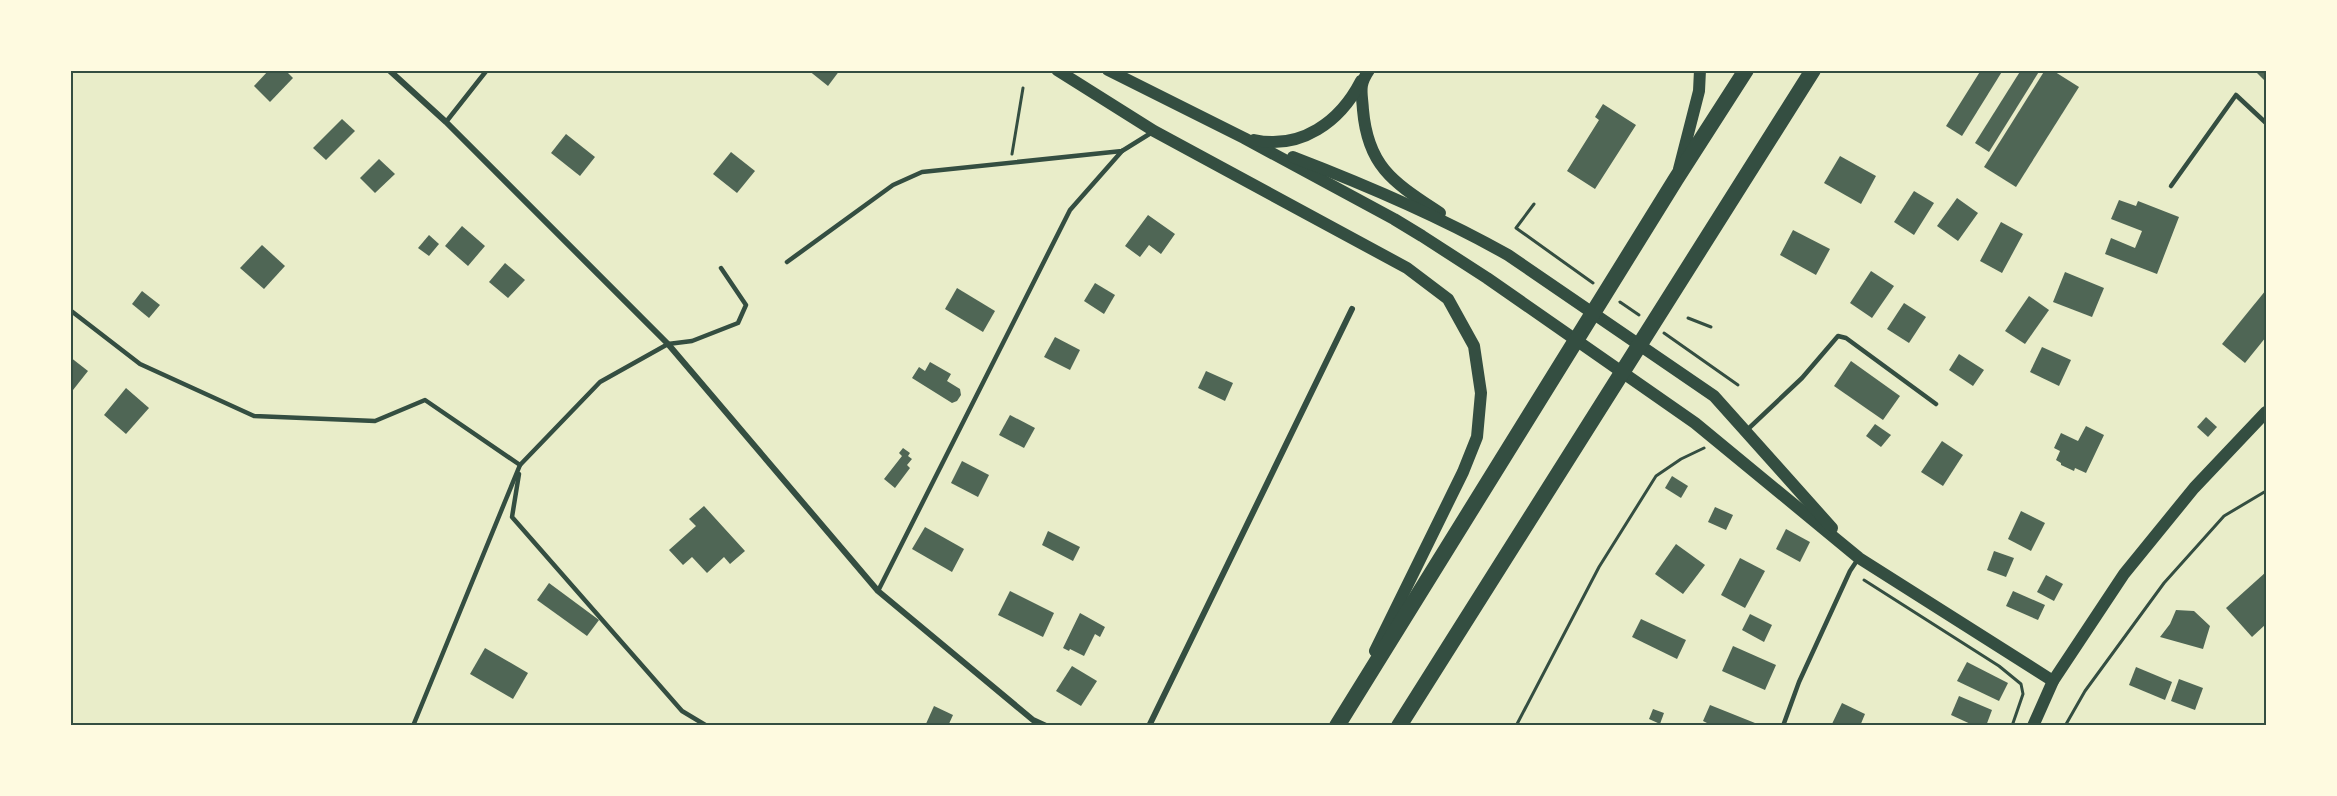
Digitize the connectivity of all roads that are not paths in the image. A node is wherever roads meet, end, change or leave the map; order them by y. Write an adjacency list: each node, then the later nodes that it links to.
1 (389, 70): 10 (street)
2 (487, 70): 10 (lane)
3 (1057, 70): 12 (main road)
4 (1108, 70): 13 (main road)
5 (1369, 70): 9 (main road)
6 (1700, 70): 15 (main road)
7 (1746, 70): 15 (highway)
8 (1813, 70): 36 (highway)
9 (1360, 76): 13 (main road); 17 (main road)
10 (446, 122): 22 (street)
11 (2266, 123): 16 (lane)
12 (1154, 131): 14 (lane); 30 (main road)
13 (1244, 138): 17 (main road); 27 (main road)
14 (1122, 151): 18 (lane); 28 (lane)
15 (1676, 179): 30 (highway)
16 (2171, 186)
17 (1476, 237): 25 (main road)
18 (787, 262)
19 (721, 268): 22 (lane)
20 (1352, 309): 35 (street)
21 (70, 310): 26 (lane)
22 (668, 344): 26 (lane); 28 (street)
23 (1936, 404): 25 (lane)
24 (2266, 412): 29 (main road)
25 (1745, 432): 27 (main road)
26 (520, 465): 32 (lane); 33 (lane)
27 (1859, 558): 29 (main road); 37 (lane)
28 (878, 591): 31 (street)
29 (2053, 681): 38 (main road)
30 (1341, 719)
31 (1033, 723): 34 (street)
32 (413, 726)
33 (707, 726)
34 (1046, 726)
35 (1149, 726)
36 (1399, 726)
37 (1783, 726)
38 (2033, 726)

